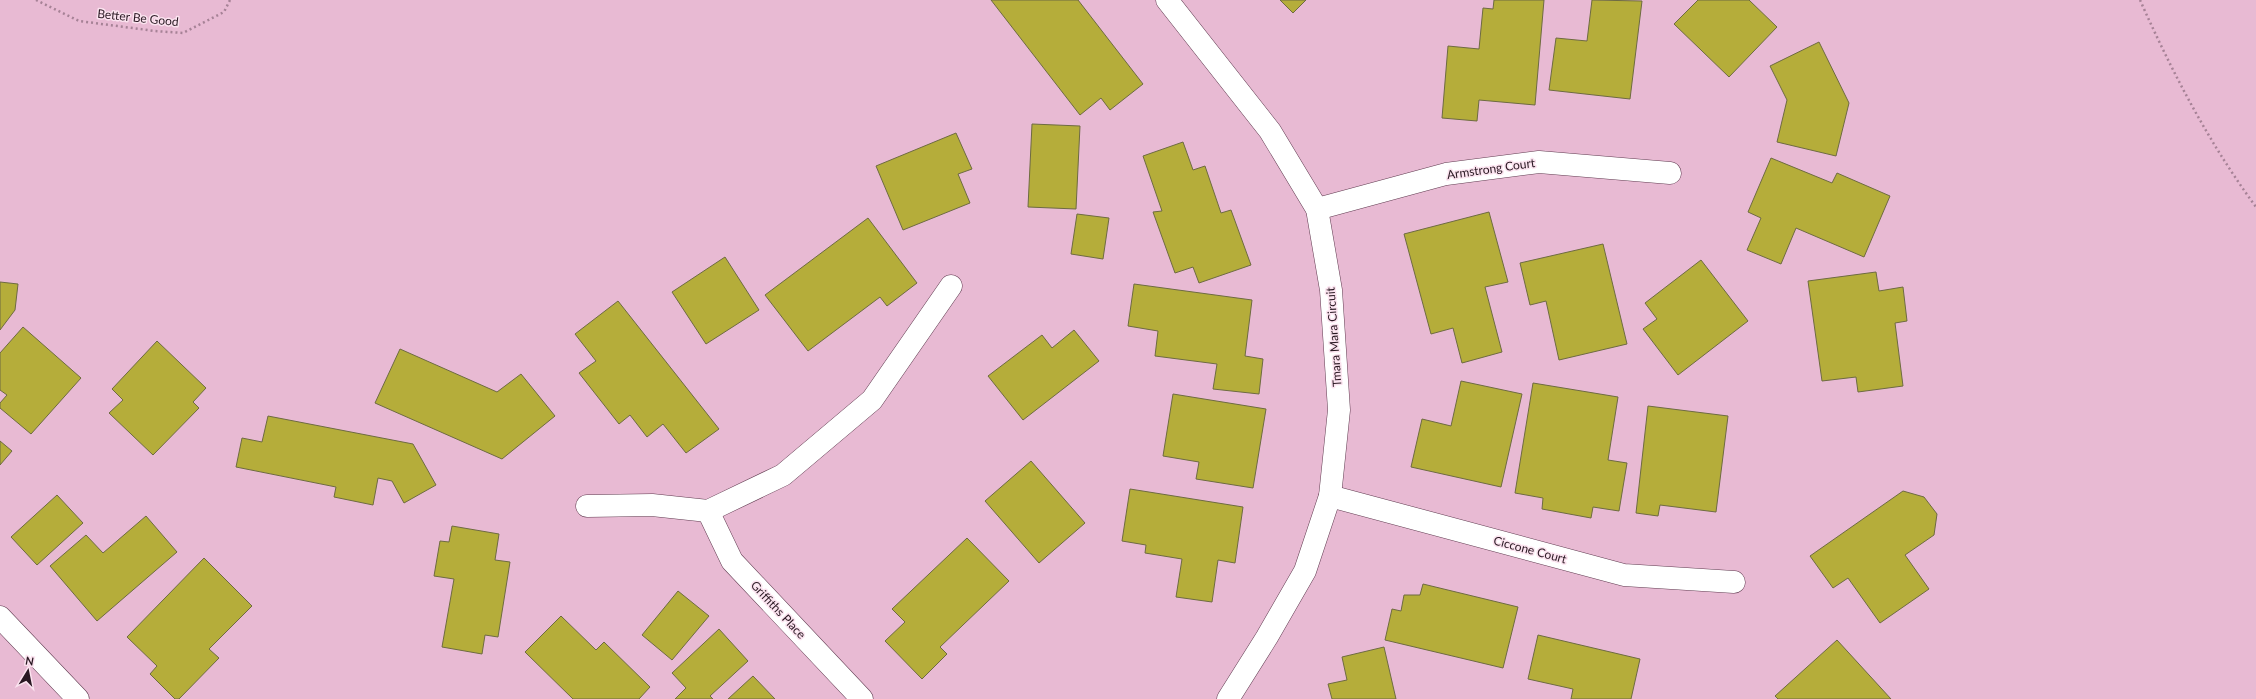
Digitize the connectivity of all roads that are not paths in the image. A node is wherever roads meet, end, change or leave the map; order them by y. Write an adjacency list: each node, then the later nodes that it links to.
1 (1167, 0): 3 (street, Tmara Mara Circuit)
2 (1670, 173): 3 (street, Armstrong Court)
3 (1317, 209): 5 (street, Tmara Mara Circuit)
4 (951, 286): 7 (street)
5 (1330, 496): 8 (street, Ciccone Court); 12 (street, Tmara Mara Circuit)
6 (587, 506): 7 (street)
7 (708, 512): 11 (street, Griffiths Place)
8 (1734, 582)
9 (0, 617): 10 (street)
10 (78, 699)
11 (862, 699)
12 (1228, 699)

